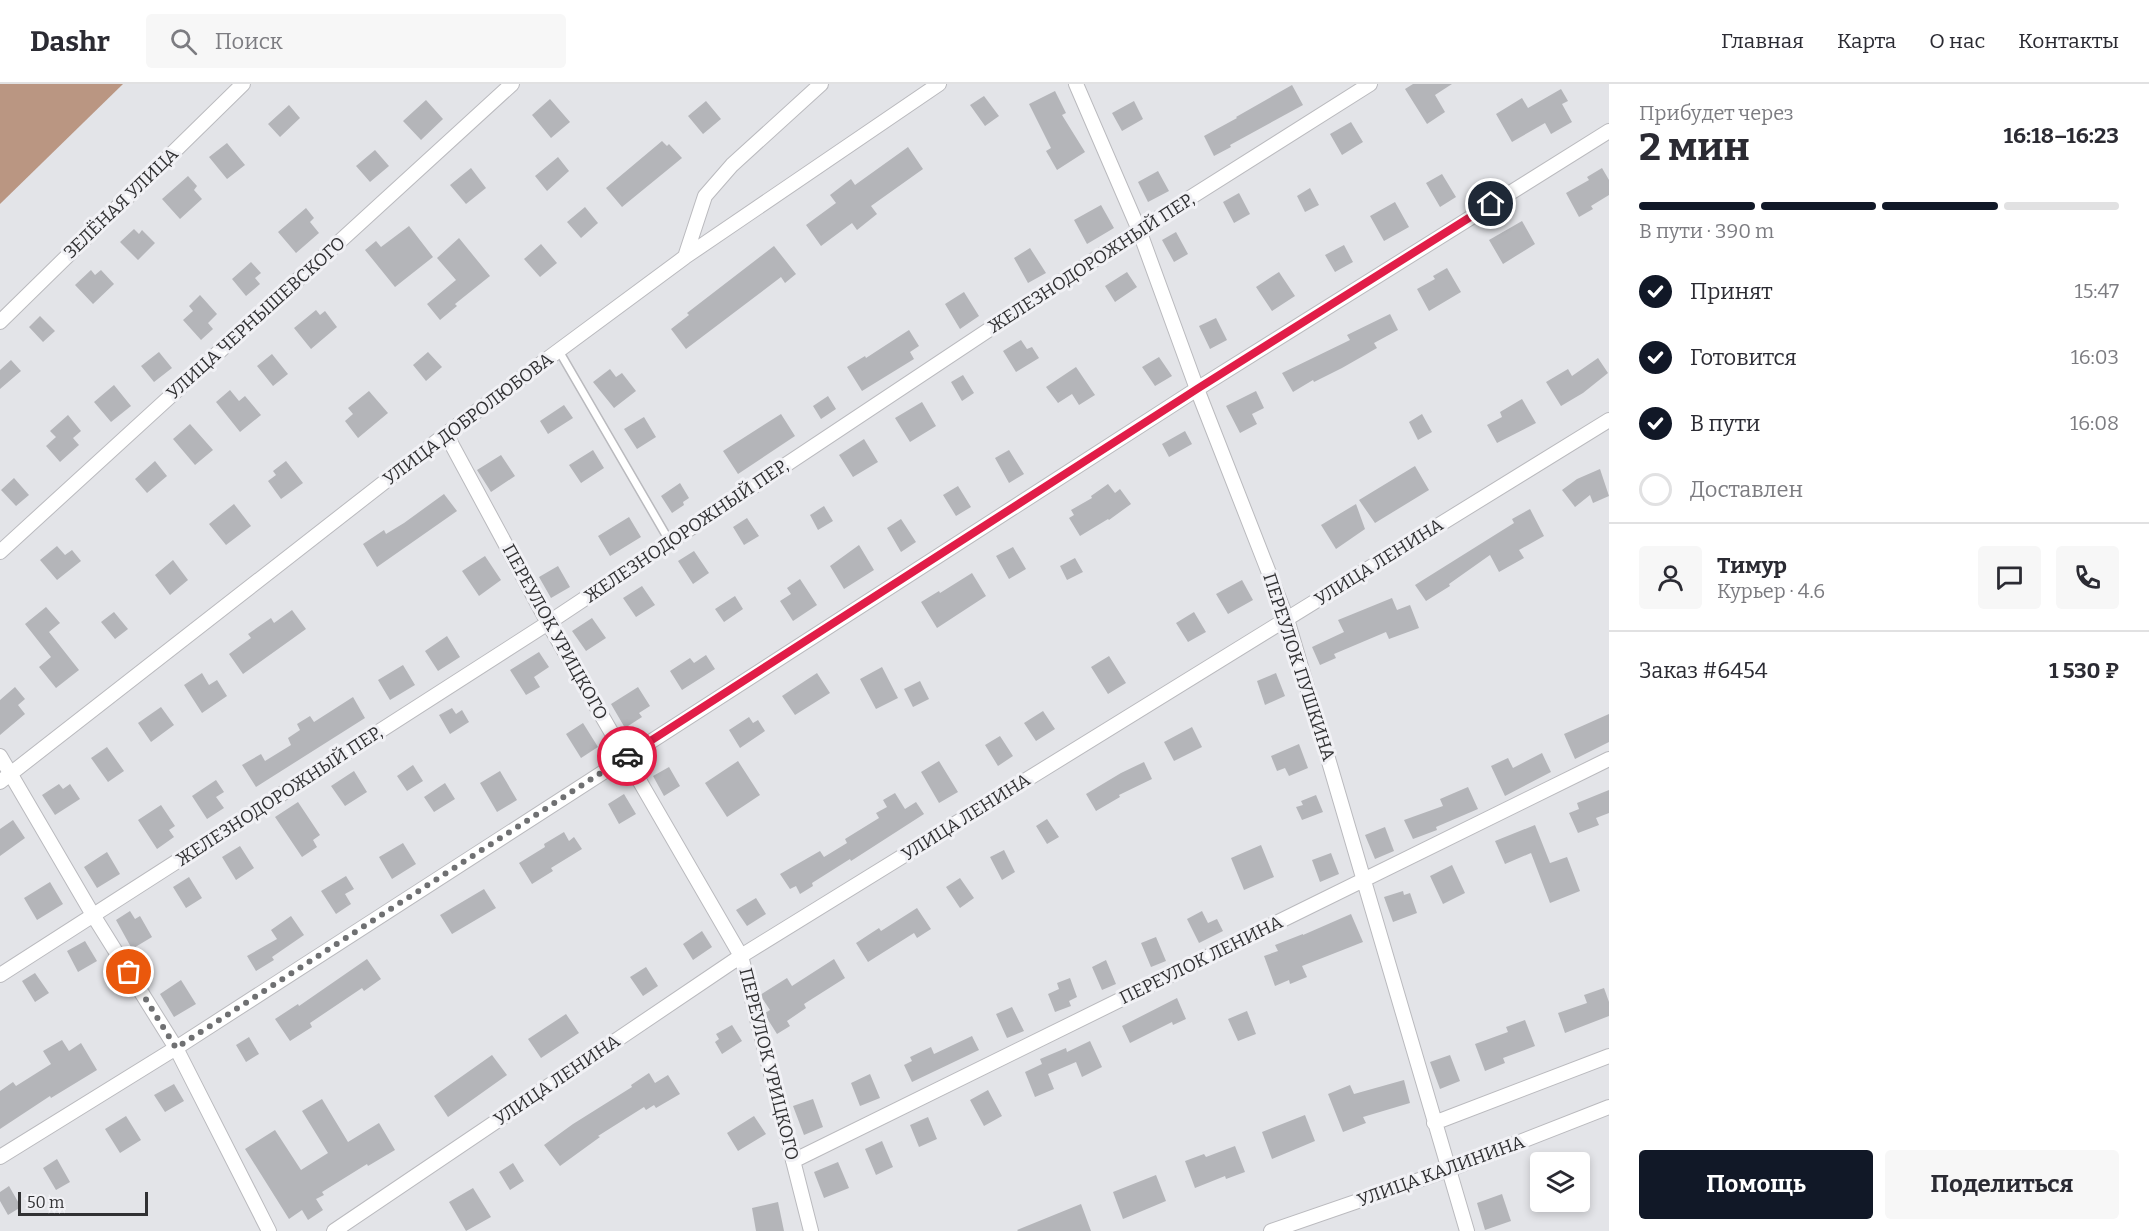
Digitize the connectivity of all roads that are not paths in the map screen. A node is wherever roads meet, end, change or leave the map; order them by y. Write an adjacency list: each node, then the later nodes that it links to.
1 (243, 84): 10 (street, ЗЕЛЁНАЯ УЛИЦА)
2 (512, 84): 16 (street, УЛИЦА ЧЕРНЫШЕВСКОГО)
3 (821, 84): 9 (street)
4 (939, 84): 9 (street, УЛИЦА ДОБРОЛЮБОВА)
5 (1076, 84): 8 (street, ПЕРЕУЛОК ПУШКИНА)
6 (1370, 84): 8 (street, ЖЕЛЕЗНОДОРОЖНЫЙ ПЕР,)
7 (1609, 130): 12 (street)
8 (1139, 230): 12 (street, ПЕРЕУЛОК ПУШКИНА); 15 (street, ЖЕЛЕЗНОДОРОЖНЫЙ ПЕР,)
9 (685, 257): 11 (street, УЛИЦА ДОБРОЛЮБОВА)
10 (0, 322)
11 (559, 351): 14 (street, УЛИЦА ДОБРОЛЮБОВА); 15 (lane)
12 (1197, 389): 17 (street, ПЕРЕУЛОК ПУШКИНА); 20 (street)
13 (1609, 420): 17 (street, УЛИЦА ЛЕНИНА)
14 (446, 434): 18 (street, ПЕРЕУЛОК УРИЦКОГО); 22 (street, УЛИЦА ДОБРОЛЮБОВА)
15 (670, 542): 18 (street, ЖЕЛЕЗНОДОРОЖНЫЙ ПЕР,)
16 (0, 552)
17 (1287, 619): 23 (street, ПЕРЕУЛОК ПУШКИНА); 25 (street, УЛИЦА ЛЕНИНА)
18 (548, 623): 20 (street, ПЕРЕУЛОК УРИЦКОГО); 24 (street, ЖЕЛЕЗНОДОРОЖНЫЙ ПЕР,)
19 (0, 756): 22 (street)
20 (626, 757): 25 (street, ПЕРЕУЛОК УРИЦКОГО); 27 (street)
21 (1609, 759): 23 (street, ПЕРЕУЛОК ЛЕНИНА)
22 (5, 778): 24 (street)
23 (1364, 879): 30 (street, ПЕРЕУЛОК ПУШКИНА); 32 (street, ПЕРЕУЛОК ЛЕНИНА)
24 (93, 915): 26 (street, ЖЕЛЕЗНОДОРОЖНЫЙ ПЕР,); 27 (street)
25 (741, 956): 32 (street, ПЕРЕУЛОК УРИЦКОГО); 35 (street, УЛИЦА ЛЕНИНА)
26 (0, 975)
27 (176, 1048): 31 (street); 34 (street)
28 (1609, 1056): 30 (street)
29 (1609, 1107): 33 (street, УЛИЦА КАЛИНИНА)
30 (1434, 1123): 33 (street, ПЕРЕУЛОК ПУШКИНА)
31 (0, 1157)
32 (793, 1161): 36 (street, ПЕРЕУЛОК УРИЦКОГО)
33 (1448, 1170): 37 (street, УЛИЦА КАЛИНИНА); 38 (street, ПЕРЕУЛОК ПУШКИНА)
34 (269, 1231)
35 (334, 1231)
36 (811, 1231)
37 (1271, 1231)
38 (1467, 1231)

